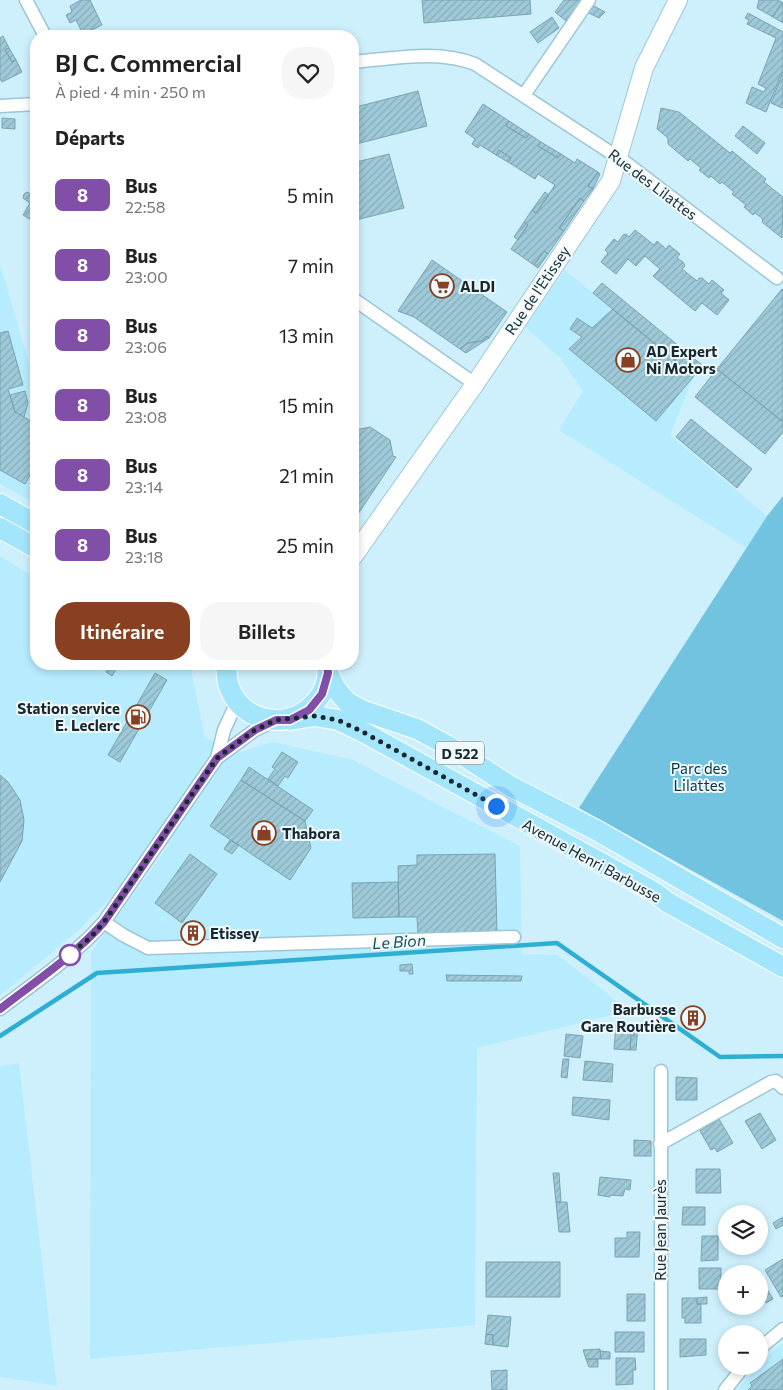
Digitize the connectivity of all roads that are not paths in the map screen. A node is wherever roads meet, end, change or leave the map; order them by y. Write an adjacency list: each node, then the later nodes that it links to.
1 (26, 0): 4 (street)
2 (589, 0): 6 (street)
3 (678, 0): 9 (street, Rue de l'Etissey)
4 (42, 30)
5 (359, 61): 6 (street, Rue des Lilattes)
6 (524, 95): 9 (street, Rue des Lilattes)
7 (30, 104): 8 (street)
8 (0, 106)
9 (618, 157): 10 (street, Rue des Lilattes); 12 (street, Rue de l'Etissey)
10 (781, 277)
11 (359, 303): 12 (street)
12 (475, 384): 17 (street, Rue de l'Etissey)
13 (0, 504): 14 (main road)
14 (30, 521)
15 (0, 528): 16 (main road)
16 (30, 545)
17 (359, 548)
18 (227, 670): 21 (main road)
19 (327, 670): 22 (main road)
20 (328, 670): 26 (main road, Avenue Henri Barbusse / D 522)
21 (237, 702): 22 (main road); 23 (street)
22 (283, 720): 23 (street); 27 (main road, Avenue Henri Barbusse / D 522)
23 (217, 758): 24 (street)
24 (104, 922): 25 (street); 28 (street)
25 (514, 937)
26 (783, 938)
27 (783, 967)
28 (0, 1009)
29 (661, 1071): 31 (street, Rue Jean Jaurès)
30 (783, 1088): 31 (street)
31 (660, 1144): 35 (street, Rue Jean Jaurès)
32 (783, 1329): 33 (street)
33 (768, 1342)
34 (736, 1375): 36 (street)
35 (660, 1390)
36 (724, 1390)

